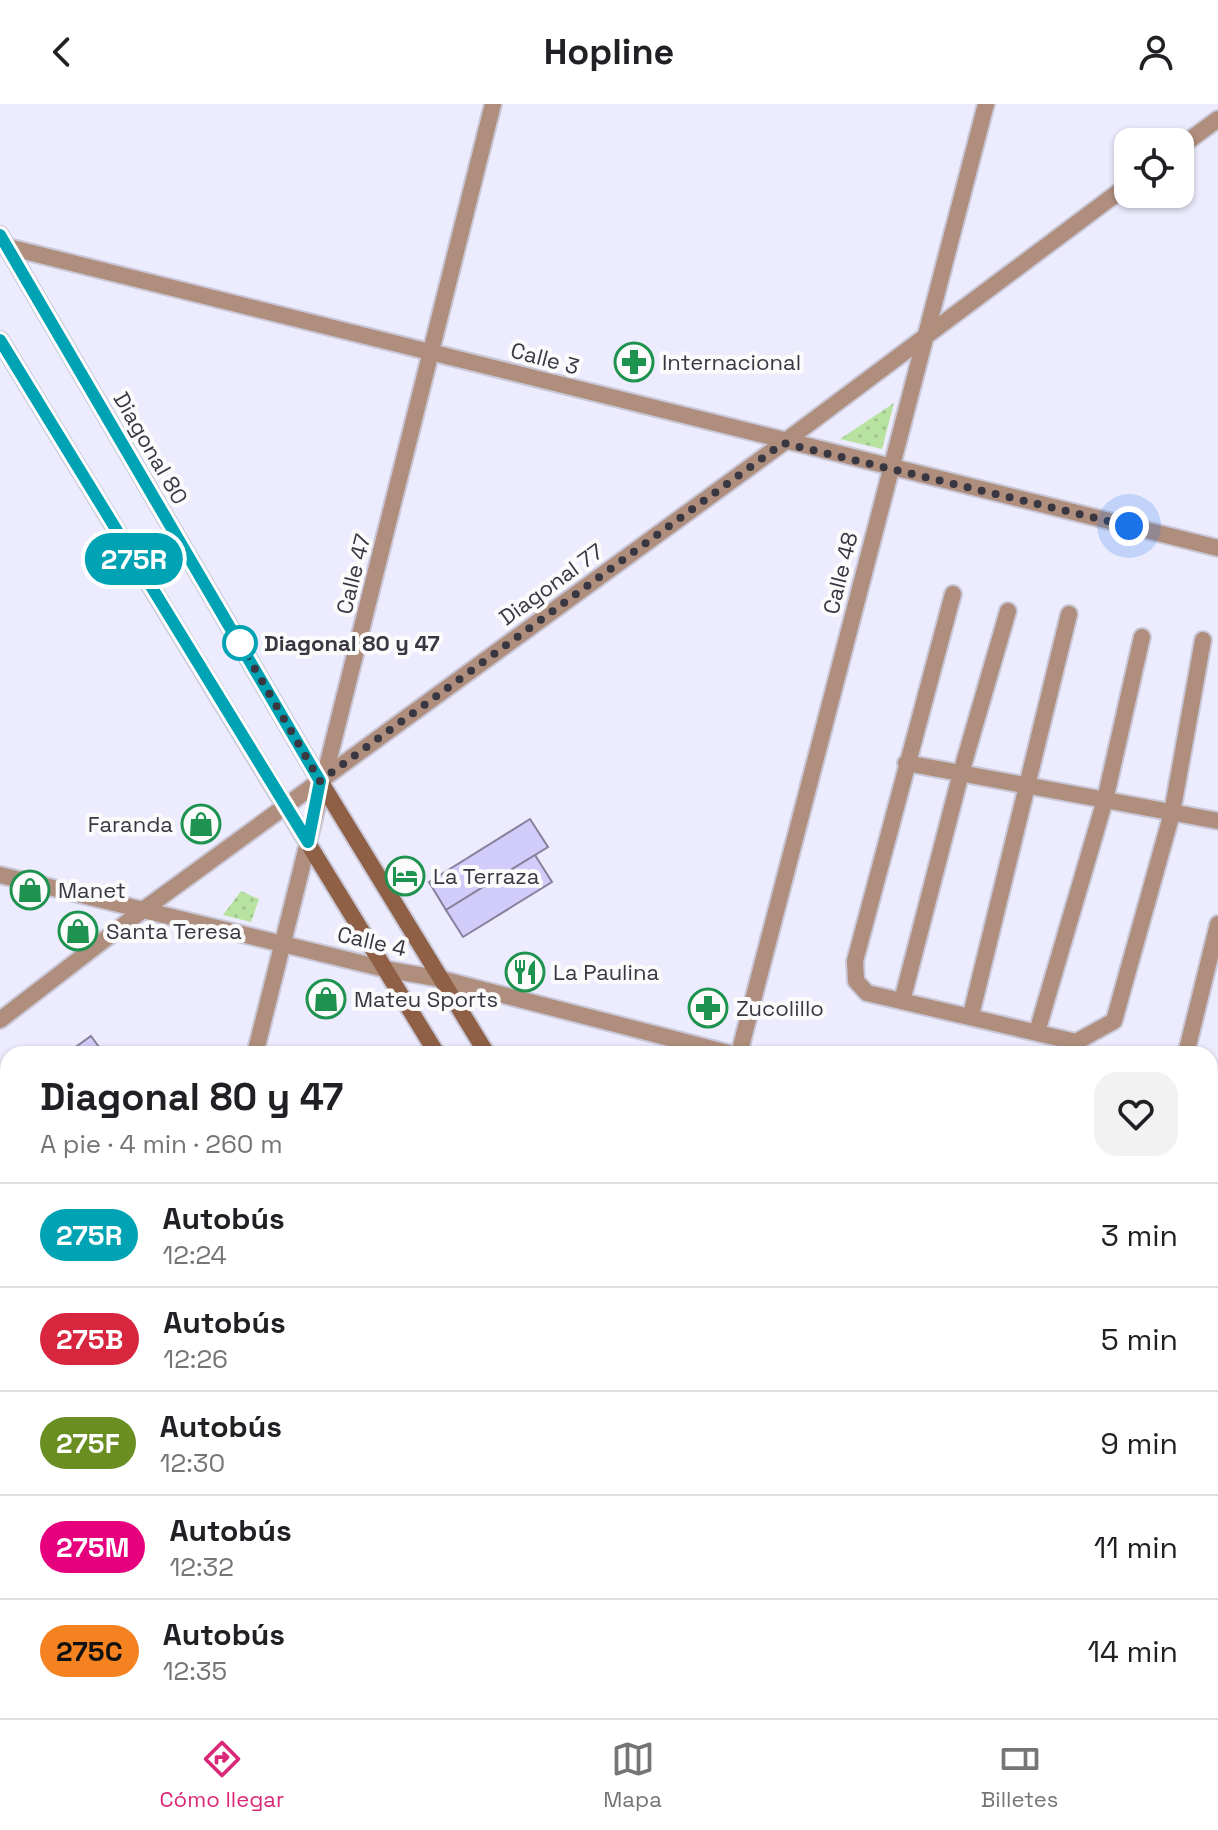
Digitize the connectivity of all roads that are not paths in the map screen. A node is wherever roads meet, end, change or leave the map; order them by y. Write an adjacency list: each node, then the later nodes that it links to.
1 (493, 104): 9 (street, Calle 47)
2 (986, 104): 7 (street, Calle 48)
3 (1218, 119): 4 (street)
4 (1194, 137)
5 (1114, 195): 7 (street, Diagonal 77)
6 (2, 242): 9 (street, Calle 3); 20 (main road, Diagonal 80)
7 (930, 330): 10 (street, Diagonal 77); 11 (street, Calle 48)
8 (0, 340): 23 (main road)
9 (431, 351): 10 (street, Calle 3); 20 (street, Calle 47)
10 (783, 443): 11 (street, Calle 3); 20 (street, Diagonal 77)
11 (891, 466): 12 (street, Calle 3); 41 (street, Calle 48)
12 (1218, 548)
13 (953, 594): 18 (street)
14 (1008, 611): 19 (street)
15 (1069, 614): 21 (street)
16 (1142, 637): 22 (street)
17 (1203, 640): 24 (street)
18 (906, 763): 19 (street); 33 (street)
19 (961, 773): 21 (street); 33 (street)
20 (320, 781): 23 (street, Diagonal 77); 26 (street, Calle 47); 32 (main road, Diagonal 80)
21 (1027, 785): 22 (street); 34 (street)
22 (1105, 800): 24 (street); 36 (street)
23 (285, 805): 26 (main road); 28 (street, Diagonal 77)
24 (1172, 813): 25 (street); 36 (street)
25 (1218, 821)
26 (308, 842): 30 (street, Calle 47); 31 (main road)
27 (0, 875): 28 (street, Calle 4)
28 (143, 910): 30 (street, Calle 4); 35 (street, Diagonal 77)
29 (1218, 924): 42 (street)
30 (283, 942): 31 (street, Calle 4); 37 (street, Calle 47)
31 (385, 969): 32 (street, Calle 4); 38 (main road)
32 (441, 979): 39 (main road, Diagonal 80); 40 (street, Calle 4)
33 (902, 1001): 34 (street)
34 (971, 1015): 36 (street)
35 (0, 1020)
36 (1037, 1032)
37 (257, 1046)
38 (432, 1046)
39 (482, 1046)
40 (701, 1046)
41 (741, 1046)
42 (1188, 1046)

